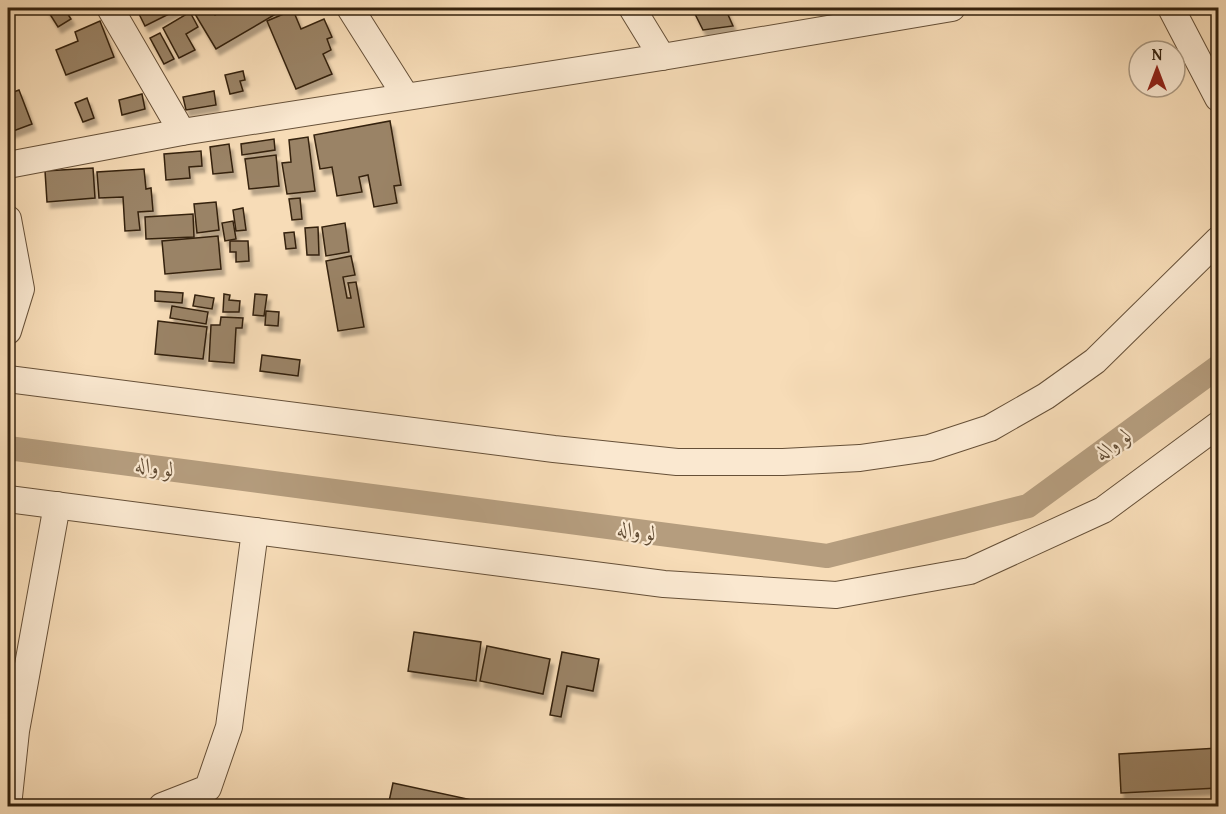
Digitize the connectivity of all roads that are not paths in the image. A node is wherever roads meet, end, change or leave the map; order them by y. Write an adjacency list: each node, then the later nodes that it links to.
1 (110, 8): 10 (street)
2 (350, 8): 8 (street)
3 (632, 8): 7 (street)
4 (952, 8): 6 (street)
5 (1171, 8): 9 (street)
6 (918, 11): 7 (street)
7 (662, 57): 8 (street)
8 (405, 95): 10 (street)
9 (1218, 98)
10 (182, 132): 11 (street)
11 (8, 165)
12 (8, 219): 14 (street)
13 (1218, 240): 15 (street)
14 (8, 331)
15 (8, 379)
16 (1218, 425): 19 (street)
17 (8, 498): 18 (street)
18 (57, 505): 19 (street); 20 (street)
19 (255, 531): 21 (street)
20 (8, 807)
21 (162, 807)

